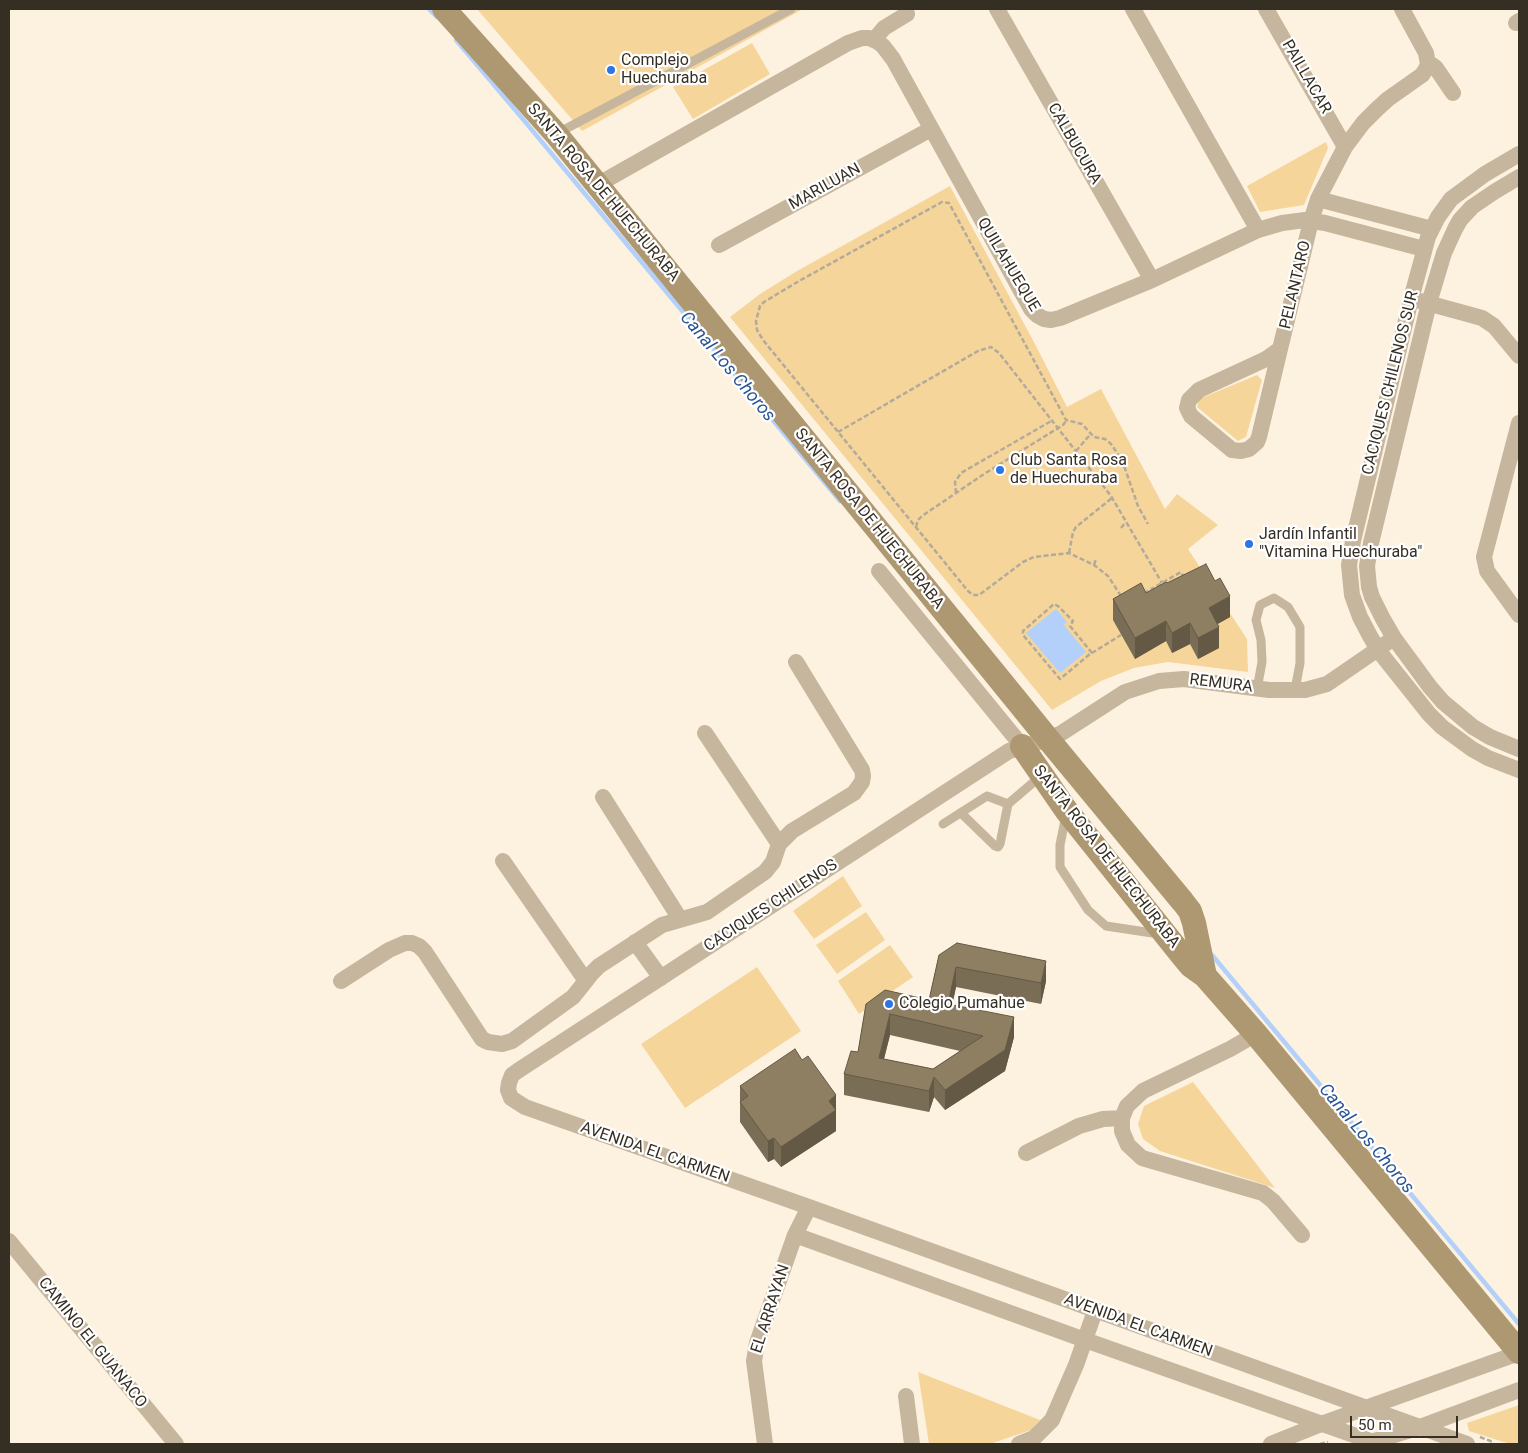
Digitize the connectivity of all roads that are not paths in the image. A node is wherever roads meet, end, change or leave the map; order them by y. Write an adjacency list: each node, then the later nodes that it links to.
1 (444, 9): 12 (street, SANTA ROSA DE HUECHURABA)
2 (791, 9): 12 (lane)
3 (997, 9): 23 (street, CALBUCURA)
4 (1133, 9): 20 (street)
5 (1266, 9): 13 (street, PAILLACAR)
6 (1402, 9): 9 (street)
7 (907, 14): 8 (street)
8 (874, 40): 11 (street, QUILAHUEQUE); 16 (street)
9 (1428, 64): 10 (street); 13 (street)
10 (1452, 93)
11 (931, 129): 21 (street, MARILUAN); 23 (street, QUILAHUEQUE)
12 (556, 134): 16 (street, SANTA ROSA DE HUECHURABA)
13 (1345, 147): 17 (street)
14 (1519, 154): 19 (street, CACIQUES CHILENOS SUR)
15 (1519, 177): 25 (street, CACIQUES CHILENOS SUR)
16 (597, 185): 38 (street, SANTA ROSA DE HUECHURABA)
17 (1318, 199): 18 (street); 19 (street)
18 (1311, 221): 20 (street, QUILAHUEQUE); 22 (street, QUILAHUEQUE); 26 (street, PELANTARO)
19 (1432, 229): 22 (street, CACIQUES CHILENOS SUR)
20 (1258, 230): 23 (street, QUILAHUEQUE)
21 (719, 245)
22 (1424, 249): 24 (street, CACIQUES CHILENOS SUR)
23 (1152, 280)
24 (1410, 299): 25 (street); 32 (street, CACIQUES CHILENOS SUR)
25 (1429, 303): 27 (street); 31 (street, CACIQUES CHILENOS SUR)
26 (1280, 349): 26 (street, PELANTARO)
27 (1519, 356)
28 (1519, 423): 30 (street)
29 (879, 571): 39 (street, SANTA ROSA DE HUECHURABA)
30 (1519, 615)
31 (1394, 638): 32 (street, REMURA); 36 (street, CACIQUES CHILENOS SUR)
32 (1378, 650): 35 (street, REMURA); 40 (street, CACIQUES CHILENOS SUR)
33 (796, 662): 49 (street)
34 (1257, 689): 35 (street, REMURA); 35 (lane); 38 (street, REMURA)
35 (1295, 690)
36 (1482, 732): 40 (street); 41 (street, CACIQUES CHILENOS SUR)
37 (705, 733): 49 (street)
38 (1048, 739): 39 (street, CACIQUES CHILENOS); 51 (street, SANTA ROSA DE HUECHURABA)
39 (1022, 746): 43 (street, SANTA ROSA DE HUECHURABA); 57 (street, CACIQUES CHILENOS)
40 (1472, 749): 42 (street, CACIQUES CHILENOS SUR)
41 (1519, 749)
42 (1519, 770)
43 (1042, 775): 45 (lane); 46 (street, SANTA ROSA DE HUECHURABA)
44 (603, 797): 53 (street)
45 (1008, 804): 47 (lane); 47 (lane)
46 (1066, 810): 52 (street, SANTA ROSA DE HUECHURABA); 54 (lane)
47 (961, 813): 48 (lane)
48 (943, 824)
49 (779, 844): 53 (street)
50 (503, 861): 59 (street)
51 (1183, 902): 52 (street); 56 (street, SANTA ROSA DE HUECHURABA)
52 (1150, 916): 54 (street, SANTA ROSA DE HUECHURABA)
53 (680, 919): 55 (street)
54 (1166, 935): 56 (street, SANTA ROSA DE HUECHURABA)
55 (635, 942): 57 (street); 59 (street)
56 (1205, 976): 60 (street, SANTA ROSA DE HUECHURABA)
57 (661, 978): 61 (street, CACIQUES CHILENOS)
58 (341, 981): 59 (street)
59 (586, 981)
60 (1256, 1034): 62 (street); 70 (street, SANTA ROSA DE HUECHURABA)
61 (508, 1090): 64 (street, AVENIDA EL CARMEN)
62 (1122, 1118): 63 (street); 66 (street)
63 (1026, 1153)
64 (809, 1207): 65 (street); 68 (street, AVENIDA EL CARMEN)
65 (796, 1235): 69 (street, AVENIDA EL CARMEN); 78 (street, EL ARRAYAN)
66 (1302, 1235)
67 (9, 1241): 77 (street, CAMINO EL GUANACO)
68 (1095, 1311): 69 (street); 73 (street, AVENIDA EL CARMEN)
69 (1085, 1340): 74 (street, AVENIDA EL CARMEN); 80 (street)
70 (1519, 1352): 73 (street)
71 (1519, 1390): 75 (street)
72 (906, 1396): 79 (street)
73 (1366, 1408): 74 (street); 75 (street, AVENIDA EL CARMEN)
74 (1321, 1424): 76 (street, AVENIDA EL CARMEN); 81 (street)
75 (1420, 1427): 76 (street); 82 (street, AVENIDA EL CARMEN)
76 (1371, 1443)
77 (176, 1444)
78 (765, 1444)
79 (912, 1444)
80 (1019, 1444)
81 (1271, 1444)
82 (1467, 1444)

